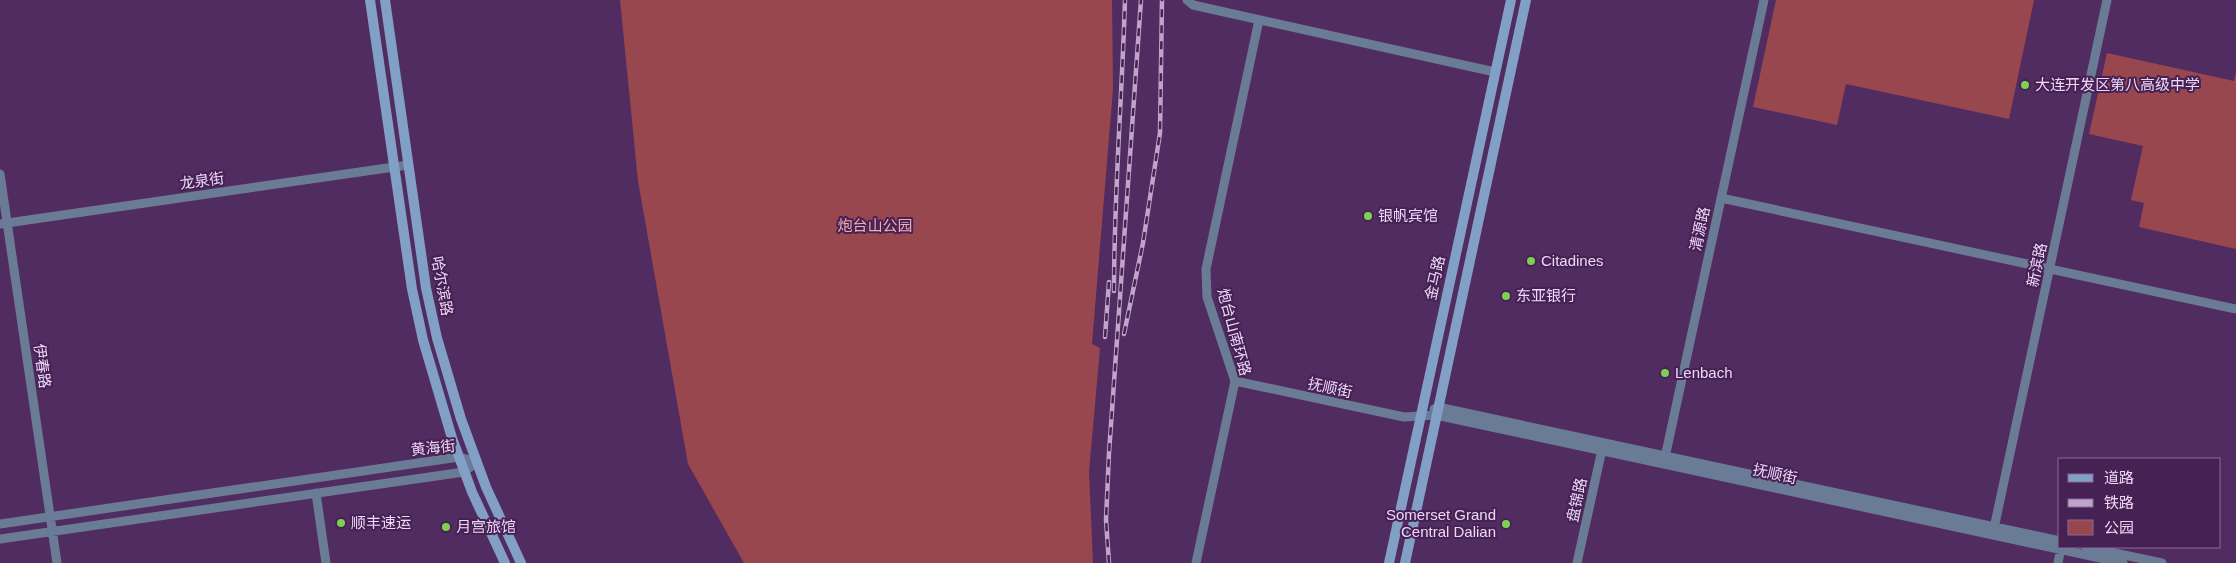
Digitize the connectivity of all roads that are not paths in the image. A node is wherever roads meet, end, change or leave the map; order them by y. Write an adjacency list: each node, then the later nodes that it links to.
1 (370, 0): 11 (street, 哈尔滨路)
2 (385, 0): 10 (street, 哈尔滨路)
3 (1186, 0): 8 (street)
4 (1510, 0): 9 (street, 金马路)
5 (1526, 0): 18 (street, 金马路)
6 (1764, 0): 13 (street, 清源路)
7 (2107, 0): 15 (street, 新滨路)
8 (1259, 20): 9 (street); 17 (street, 炮台山南环路)
9 (1495, 72): 19 (street, 金马路)
10 (408, 165): 11 (street, 龙泉街); 23 (street, 哈尔滨路)
11 (394, 167): 14 (street, 龙泉街); 21 (street, 哈尔滨路)
12 (0, 174): 14 (street, 伊春路)
13 (1721, 198): 15 (street); 22 (street, 清源路)
14 (4, 224): 26 (street, 伊春路)
15 (2050, 269): 16 (street); 28 (street, 新滨路)
16 (2236, 309)
17 (1235, 381): 19 (street, 抚顺街); 39 (street, 炮台山南环路)
18 (1437, 411): 19 (street, 抚顺街); 20 (street, 抚顺街); 41 (street, 金马路)
19 (1421, 416): 40 (street, 金马路)
20 (1602, 447): 22 (street, 抚顺街); 42 (street, 盘锦路)
21 (459, 457): 23 (street, 黄海街); 24 (street, 哈尔滨路); 26 (street, 黄海街)
22 (1664, 460): 28 (street, 抚顺街)
23 (477, 462): 24 (street, 黄海街); 38 (street, 哈尔滨路)
24 (464, 472): 25 (street, 黄海街); 37 (street, 哈尔滨路)
25 (316, 493): 29 (street, 黄海街); 36 (street)
26 (50, 516): 27 (street, 黄海街); 29 (street, 伊春路)
27 (0, 524)
28 (1993, 531): 31 (street, 抚顺街)
29 (53, 532): 30 (street, 黄海街); 35 (street, 伊春路)
30 (0, 539)
31 (2058, 545)
32 (2061, 548): 43 (street)
33 (2068, 548): 44 (street, 抚顺街)
34 (2091, 548): 45 (street)
35 (57, 563)
36 (326, 563)
37 (505, 563)
38 (521, 563)
39 (1196, 563)
40 (1389, 563)
41 (1405, 563)
42 (1577, 563)
43 (2058, 563)
44 (2122, 563)
45 (2162, 563)

